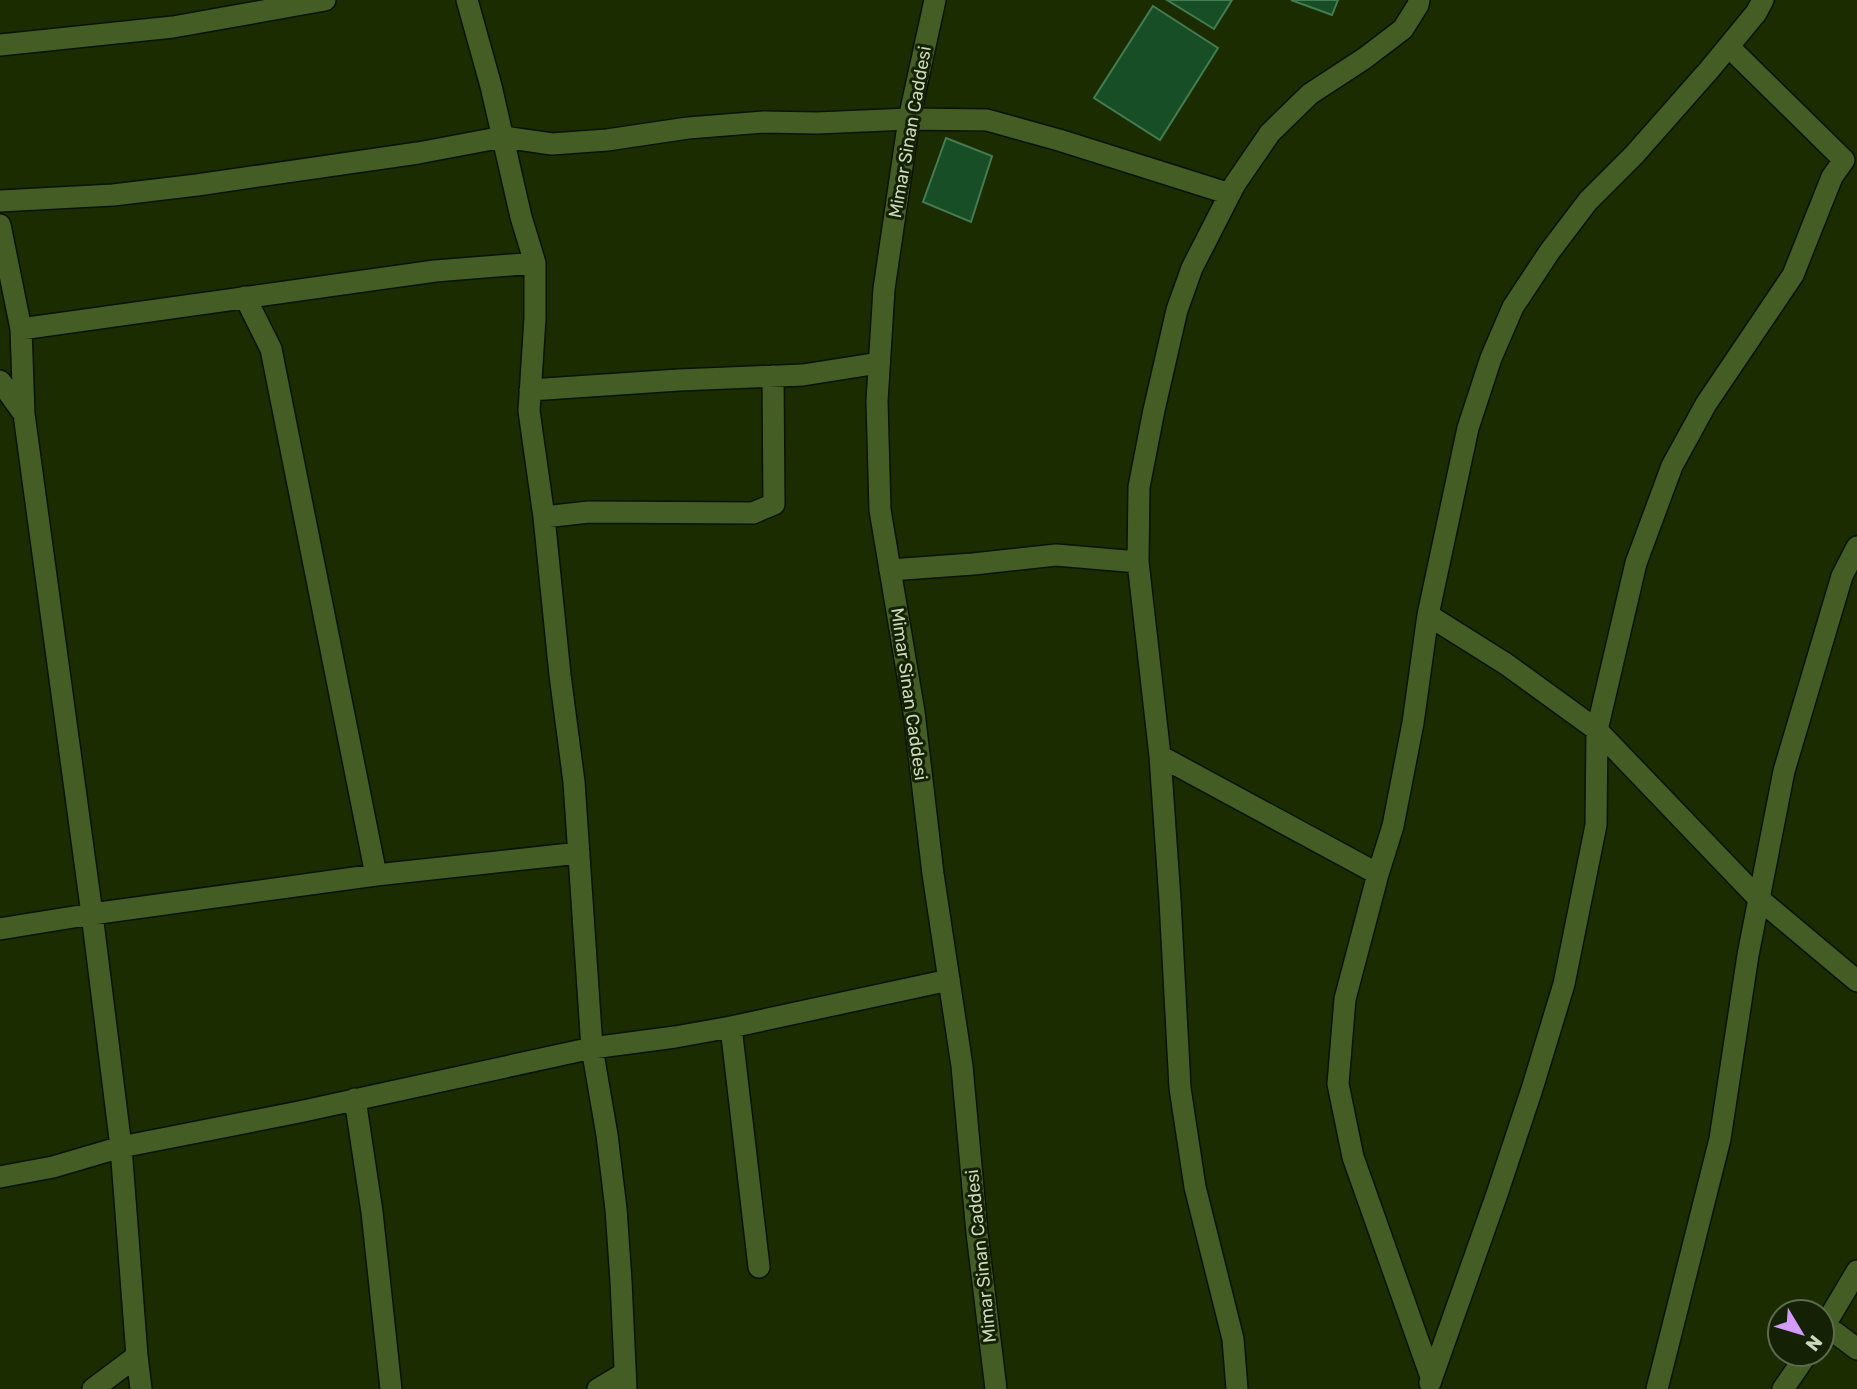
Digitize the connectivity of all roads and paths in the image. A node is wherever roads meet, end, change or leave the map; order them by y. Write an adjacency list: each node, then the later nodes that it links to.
1 (325, 0): 6 (street)
2 (467, 0): 9 (street)
3 (935, 0): 8 (street, Mimar Sinan Caddesi)
4 (1419, 0): 10 (street)
5 (1763, 0): 7 (street)
6 (0, 45)
7 (1729, 47): 25 (street); 26 (street)
8 (909, 119): 9 (street); 10 (street); 16 (street, Mimar Sinan Caddesi)
9 (503, 137): 11 (street); 13 (street)
10 (1230, 194): 23 (street)
11 (0, 201)
12 (0, 225): 15 (street)
13 (536, 263): 14 (street); 19 (street)
14 (245, 297): 15 (street); 30 (street)
15 (21, 329): 20 (street)
16 (879, 363): 17 (street); 24 (street, Mimar Sinan Caddesi)
17 (773, 376): 19 (street); 21 (street)
18 (0, 381): 20 (street)
19 (530, 390): 21 (street)
20 (24, 414): 32 (street)
21 (544, 517): 28 (street)
22 (1857, 547): 31 (street)
23 (1138, 562): 24 (street); 27 (street)
24 (890, 570): 34 (street, Mimar Sinan Caddesi)
25 (1428, 615): 26 (street); 29 (street)
26 (1597, 730): 31 (street); 49 (street)
27 (1160, 756): 29 (street); 55 (street)
28 (579, 853): 30 (street); 37 (street)
29 (1378, 874): 49 (street)
30 (376, 875): 32 (street)
31 (1758, 898): 35 (street); 56 (street)
32 (92, 914): 33 (street); 39 (street)
33 (0, 929)
34 (949, 980): 36 (street); 54 (street, Mimar Sinan Caddesi)
35 (1857, 981)
36 (731, 1027): 37 (street); 41 (street)
37 (592, 1048): 38 (street); 48 (street)
38 (355, 1099): 39 (street); 52 (street)
39 (121, 1147): 40 (street); 46 (street)
40 (0, 1177)
41 (759, 1267)
42 (1857, 1271): 43 (street)
43 (1836, 1306)
44 (1836, 1335): 45 (street)
45 (1857, 1349)
46 (136, 1356): 50 (street); 51 (street)
47 (1797, 1368): 57 (street)
48 (626, 1381): 53 (street)
49 (1430, 1383)
50 (93, 1389)
51 (141, 1389)
52 (391, 1389)
53 (598, 1389)
54 (996, 1389)
55 (1237, 1389)
56 (1657, 1389)
57 (1783, 1389)

